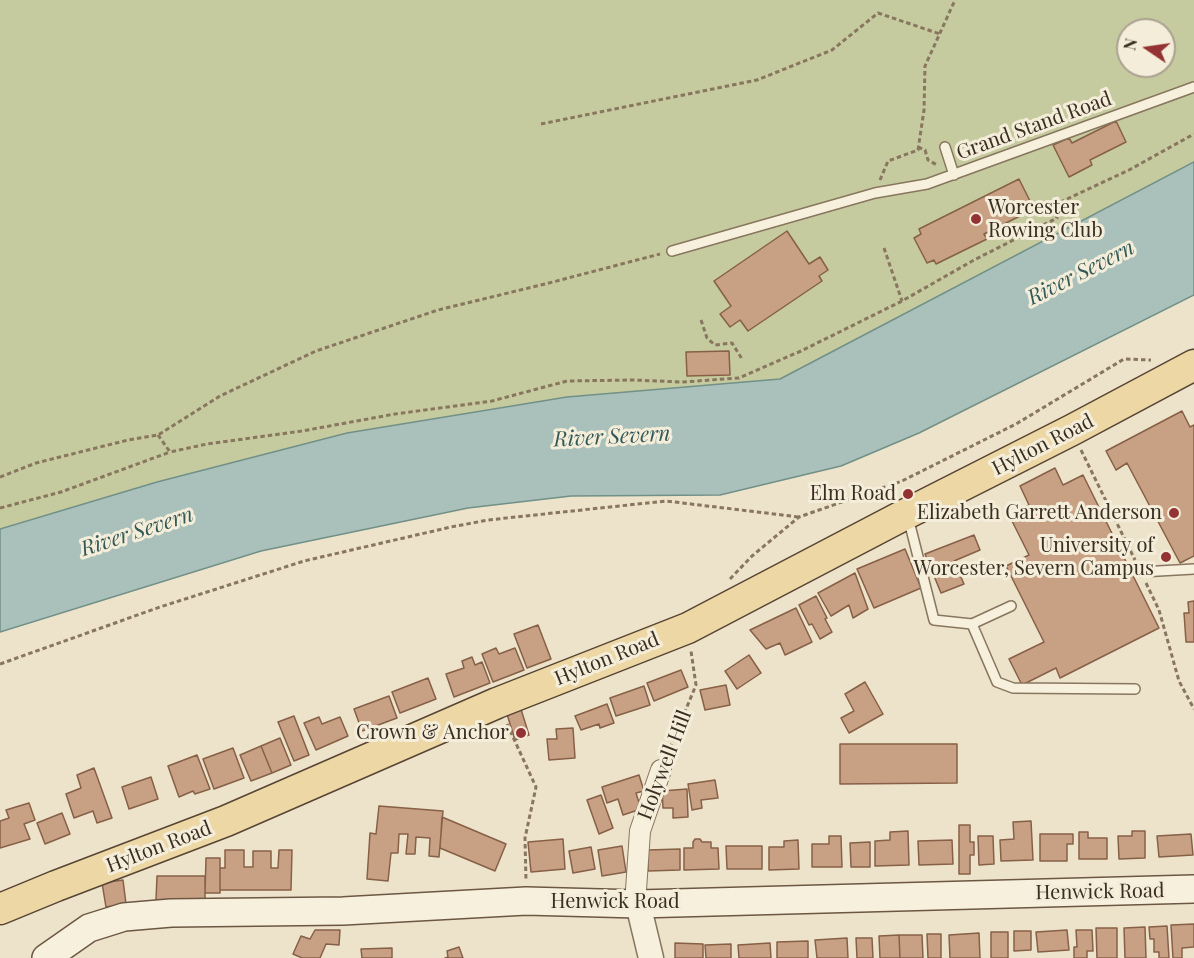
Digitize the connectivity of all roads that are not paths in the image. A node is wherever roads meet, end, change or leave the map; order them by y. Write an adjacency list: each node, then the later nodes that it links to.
1 (1194, 87): 3 (lane, Grand Stand Road)
2 (945, 147): 3 (lane)
3 (954, 175): 4 (lane, Grand Stand Road)
4 (672, 251)
5 (1194, 365): 6 (main road, Hylton Road)
6 (904, 515): 10 (lane); 15 (main road, Hylton Road)
7 (1194, 568): 8 (lane)
8 (1141, 572)
9 (1011, 606): 10 (lane)
10 (972, 624): 11 (lane)
11 (1135, 690)
12 (661, 771): 14 (street, Holywell Hill)
13 (1194, 889): 14 (main road, Henwick Road)
14 (638, 904): 16 (main road, Henwick Road); 17 (street)
15 (0, 909)
16 (46, 958)
17 (651, 958)

